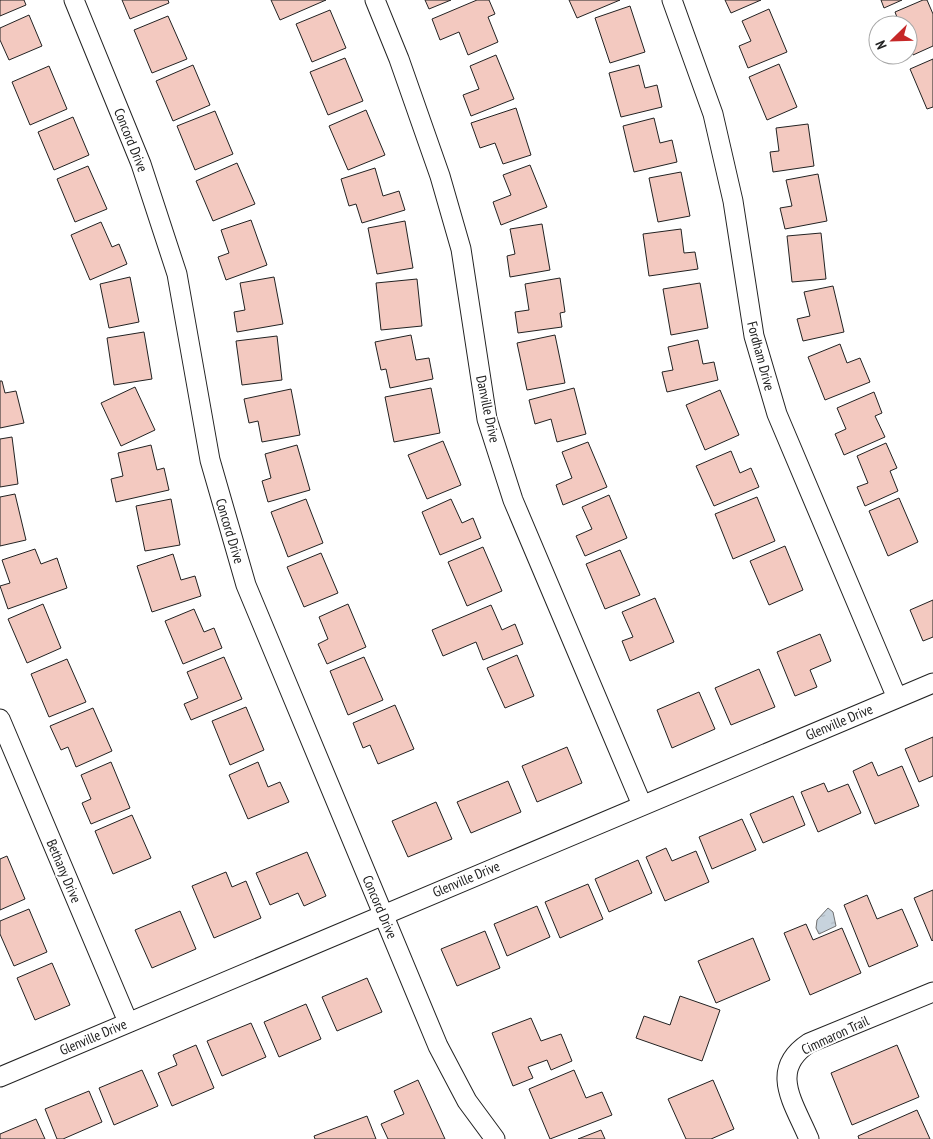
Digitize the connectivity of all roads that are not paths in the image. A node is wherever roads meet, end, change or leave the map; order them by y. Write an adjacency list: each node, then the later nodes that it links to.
1 (74, 0): 8 (street, Concord Drive)
2 (375, 0): 7 (street, Danville Drive)
3 (672, 0): 5 (street, Fordham Drive)
4 (933, 683): 5 (street, Glenville Drive)
5 (897, 698): 7 (street, Glenville Drive)
6 (0, 719): 10 (street, Bethany Drive)
7 (642, 805): 8 (street, Glenville Drive)
8 (383, 914): 10 (street, Glenville Drive); 12 (street, Concord Drive)
9 (933, 992): 13 (street, Cimmaron Trail)
10 (128, 1022): 11 (street, Glenville Drive)
11 (0, 1077)
12 (496, 1139)
13 (809, 1139)

